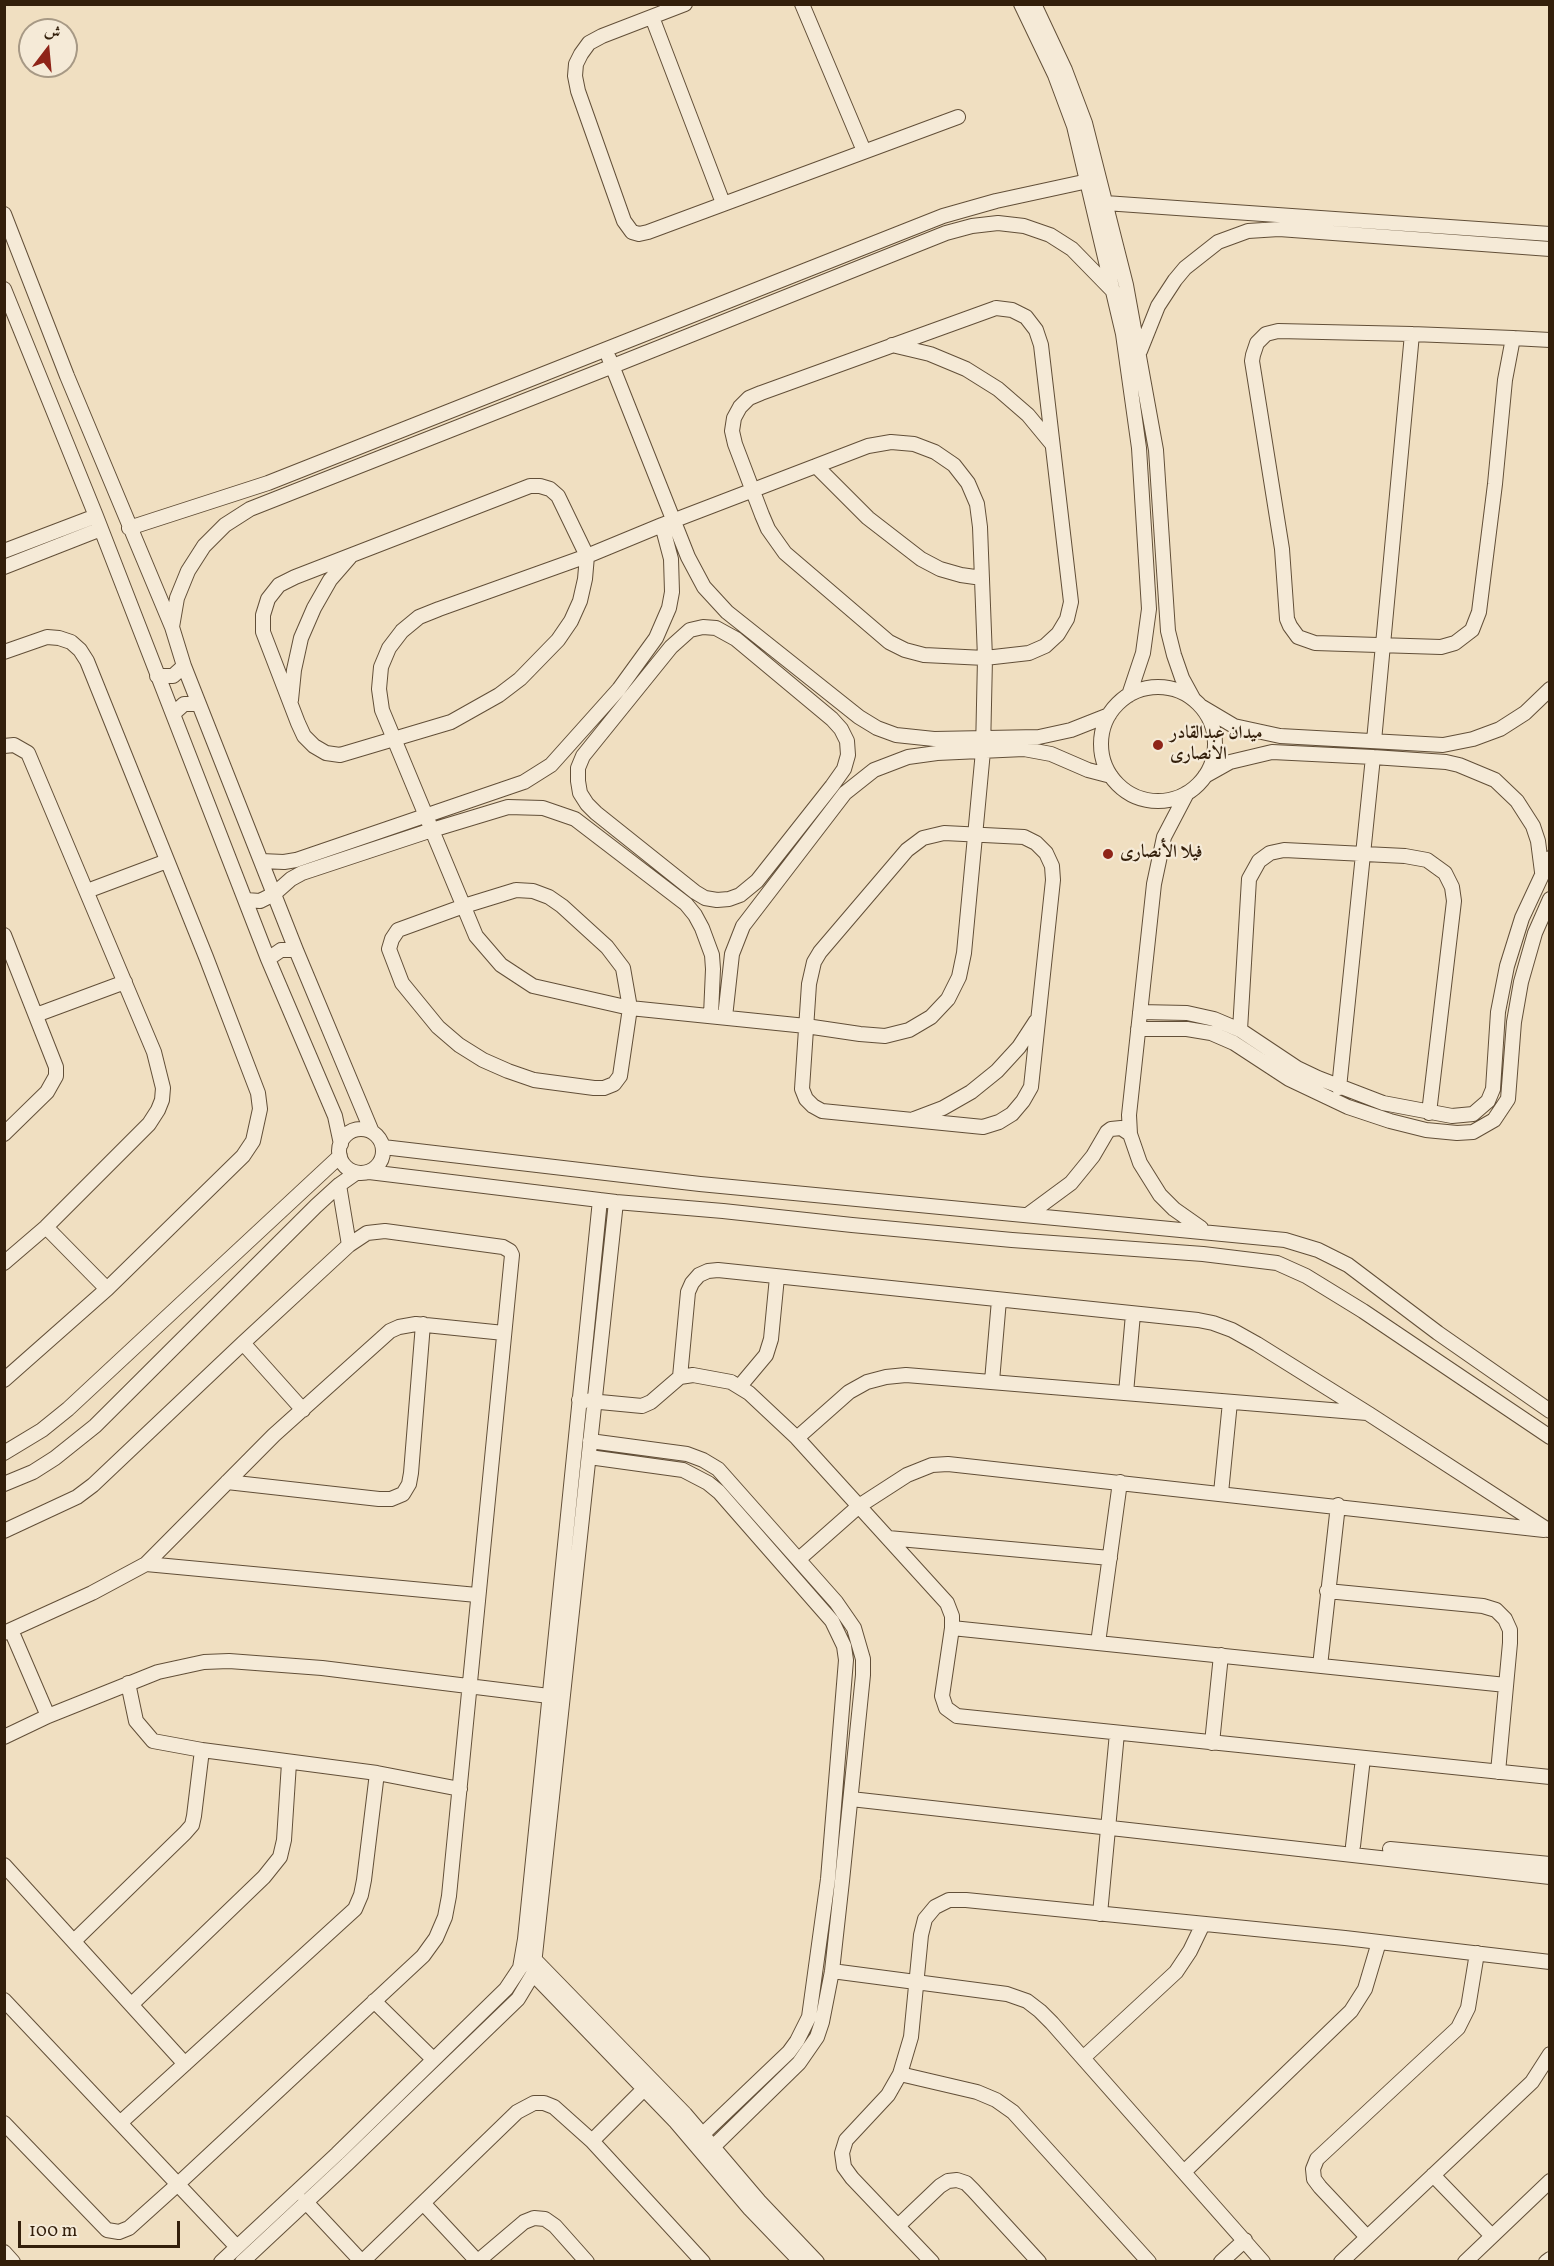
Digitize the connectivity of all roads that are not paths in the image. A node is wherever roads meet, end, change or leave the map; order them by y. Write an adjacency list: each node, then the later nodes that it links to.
1 (685, 4): 5 (street)
2 (802, 4): 7 (street)
3 (1021, 4): 8 (street)
4 (1034, 4): 10 (street)
5 (652, 17): 9 (street); 9 (street)
6 (958, 117): 7 (street)
7 (864, 152): 9 (street)
8 (1088, 181): 16 (street); 21 (street)
9 (723, 203)
10 (1106, 203): 12 (street); 22 (street)
11 (4, 214): 13 (street)
12 (1550, 234)
13 (9, 235): 29 (street)
14 (1550, 249): 22 (street)
15 (4, 289): 28 (street)
16 (1114, 292): 23 (street); 46 (street)
17 (1412, 334): 18 (street); 40 (street); 40 (street)
18 (1513, 338): 19 (street); 40 (street)
19 (1550, 340)
20 (892, 345): 24 (street); 24 (street); 26 (street)
21 (605, 350): 23 (street); 29 (street)
22 (1140, 353): 49 (street)
23 (613, 366): 27 (street); 38 (street)
24 (1052, 445): 42 (street)
25 (816, 466): 26 (street); 36 (street); 36 (street)
26 (753, 490): 27 (street); 42 (street)
27 (668, 522): 34 (street); 37 (street); 63 (street)
28 (98, 523): 30 (street); 31 (street); 44 (street)
29 (129, 528): 38 (street)
30 (42, 536): 31 (street); 32 (street)
31 (48, 550): 35 (street)
32 (4, 551)
33 (351, 555): 34 (street); 47 (street); 47 (street)
34 (587, 556): 52 (street); 52 (street)
35 (4, 567)
36 (982, 578): 42 (street)
37 (727, 612): 39 (street); 54 (street)
38 (171, 627): 43 (street)
39 (716, 628): 57 (street); 62 (street)
40 (1381, 645): 53 (street)
41 (4, 652): 69 (street)
42 (985, 658): 54 (street)
43 (184, 666): 44 (street); 48 (street)
44 (157, 676): 50 (street)
45 (1550, 689): 53 (street)
46 (1129, 695): 49 (street); 51 (street)
47 (291, 702): 52 (street)
48 (199, 704): 50 (street); 70 (street)
49 (1198, 704): 53 (street); 59 (street)
50 (173, 714): 78 (street)
51 (1109, 715): 54 (street); 58 (street)
52 (395, 740): 63 (street)
53 (1374, 741)
54 (983, 744): 58 (street); 60 (street); 66 (street)
55 (4, 746): 73 (street)
56 (1373, 757): 59 (street); 67 (street); 71 (street)
57 (844, 769): 60 (street); 72 (street)
58 (1111, 776): 61 (street)
59 (1205, 776): 61 (street)
60 (858, 780): 75 (street)
61 (1187, 792): 86 (street)
62 (587, 804): 64 (street); 74 (street)
63 (426, 816): 65 (street); 70 (street)
64 (575, 819): 65 (street); 79 (street)
65 (432, 830): 76 (street); 80 (street)
66 (976, 834): 89 (street); 90 (street); 90 (street)
67 (1363, 855): 92 (street); 93 (street); 94 (street)
68 (1550, 858): 71 (street)
69 (167, 861): 73 (street); 115 (street)
70 (261, 861): 76 (street)
71 (1542, 873): 94 (street)
72 (757, 881): 74 (street); 75 (street)
73 (87, 891): 84 (street)
74 (694, 892): 79 (street)
75 (770, 893): 88 (street)
76 (274, 894): 78 (street); 82 (street)
77 (1550, 899): 91 (street)
78 (246, 900): 83 (street)
79 (686, 904): 88 (street)
80 (464, 906): 85 (street); 85 (street); 85 (street)
81 (4, 935): 87 (street)
82 (296, 950): 83 (street); 96 (street)
83 (268, 959): 100 (street)
84 (125, 982): 87 (street); 110 (street)
85 (630, 1008): 88 (street)
86 (1140, 1012): 91 (street); 92 (street)
87 (36, 1015): 97 (street)
88 (718, 1016): 90 (street)
89 (1037, 1020): 95 (street); 95 (street)
90 (806, 1026): 95 (street)
91 (1138, 1029): 98 (street)
92 (1240, 1030): 93 (street)
93 (1339, 1088): 94 (street)
94 (1429, 1113)
95 (912, 1120)
96 (372, 1132): 99 (street); 100 (street)
97 (4, 1134)
98 (1130, 1134): 108 (street); 111 (street)
99 (383, 1147): 101 (street); 103 (street)
100 (340, 1150): 101 (street); 137 (street)
101 (363, 1173): 102 (street); 105 (street)
102 (339, 1185): 112 (street); 141 (street)
103 (731, 1187): 104 (street); 107 (street)
104 (770, 1191): 108 (street); 109 (street)
105 (600, 1200): 106 (street); 128 (street)
106 (616, 1202): 107 (street); 129 (street)
107 (723, 1211): 109 (street)
108 (1029, 1214): 111 (street)
109 (767, 1215): 122 (street)
110 (46, 1227): 113 (street); 115 (street)
111 (1205, 1231): 120 (street)
112 (349, 1245): 119 (street); 121 (street)
113 (4, 1263)
114 (777, 1277): 116 (street); 123 (street); 126 (street)
115 (107, 1289): 124 (street)
116 (999, 1300): 117 (street); 125 (street)
117 (1133, 1314): 127 (street); 133 (street)
118 (423, 1324): 119 (street); 131 (street); 139 (street)
119 (504, 1333): 152 (street)
120 (1437, 1333): 122 (street); 132 (street)
121 (243, 1343): 131 (street); 146 (street)
122 (1422, 1350): 135 (street)
123 (680, 1377): 126 (street); 129 (street)
124 (4, 1380)
125 (992, 1381): 127 (street); 134 (street)
126 (741, 1386): 134 (street)
127 (1126, 1393): 130 (street)
128 (579, 1400): 129 (street); 162 (street)
129 (594, 1402): 136 (street)
130 (1230, 1402): 133 (street); 142 (street)
131 (303, 1410): 139 (street)
132 (1550, 1411)
133 (1369, 1414): 145 (street)
134 (797, 1437): 144 (street)
135 (1550, 1437)
136 (590, 1441): 138 (street); 149 (street)
137 (4, 1452)
138 (589, 1457): 153 (street); 180 (street)
139 (227, 1482): 150 (street)
140 (1120, 1482): 142 (street); 144 (street); 148 (street)
141 (5, 1484)
142 (1221, 1493): 143 (street)
143 (1338, 1505): 145 (street); 151 (street)
144 (859, 1506): 147 (street); 149 (street)
145 (1549, 1530)
146 (4, 1532)
147 (888, 1538): 148 (street); 154 (street)
148 (1110, 1558): 156 (street)
149 (799, 1559): 153 (street)
150 (146, 1564): 152 (street); 155 (street)
151 (1327, 1591): 158 (street); 160 (street)
152 (477, 1595): 161 (street)
153 (839, 1617): 174 (street); 181 (street)
154 (952, 1628): 156 (street); 164 (street)
155 (8, 1632): 163 (street)
156 (1098, 1643): 157 (street)
157 (1221, 1655): 158 (street); 166 (street)
158 (1320, 1666): 160 (street)
159 (129, 1683): 161 (street); 163 (street); 167 (street)
160 (1506, 1685): 170 (street)
161 (469, 1686): 162 (street); 173 (street)
162 (549, 1696): 180 (street)
163 (48, 1716): 165 (street)
164 (1117, 1733): 166 (street); 175 (street)
165 (4, 1737)
166 (1212, 1743): 168 (street)
167 (202, 1750): 169 (street); 184 (street)
168 (1363, 1758): 170 (street); 176 (street)
169 (289, 1762): 171 (street); 193 (street)
170 (1498, 1772): 172 (street)
171 (377, 1773): 173 (street); 200 (street)
172 (1550, 1777)
173 (460, 1789): 192 (street)
174 (851, 1795): 175 (street); 181 (street)
175 (1108, 1823): 176 (street); 179 (street); 182 (street)
176 (1353, 1846): 177 (street)
177 (1550, 1864)
178 (4, 1865): 184 (street)
179 (1550, 1877)
180 (537, 1880): 188 (street); 195 (street)
181 (835, 1880): 189 (street); 206 (street)
182 (1100, 1914): 183 (street); 190 (street)
183 (1203, 1924): 185 (street); 198 (street)
184 (74, 1941): 193 (street)
185 (1379, 1942): 186 (street); 211 (street)
186 (1477, 1953): 187 (street); 219 (street)
187 (1550, 1962)
188 (534, 1967): 194 (street); 196 (street)
189 (832, 1971): 190 (street); 208 (street)
190 (916, 1982): 198 (street); 201 (street)
191 (4, 2000): 205 (street)
192 (374, 2001): 199 (street); 214 (street)
193 (132, 2004): 200 (street)
194 (571, 2005): 202 (street); 203 (street)
195 (476, 2018): 196 (street); 199 (street)
196 (487, 2029): 210 (street)
197 (1550, 2054): 212 (street)
198 (1083, 2058): 211 (street)
199 (433, 2059): 209 (street)
200 (185, 2064): 205 (street)
201 (900, 2074): 217 (street); 234 (street)
202 (644, 2089): 203 (street); 207 (street)
203 (681, 2118): 206 (street); 230 (street)
204 (4, 2123): 214 (street)
205 (120, 2123): 214 (street)
206 (703, 2134): 208 (street)
207 (592, 2141): 216 (street); 229 (street)
208 (713, 2147): 231 (street)
209 (337, 2154): 210 (street); 221 (street)
210 (347, 2164): 215 (street)
211 (1184, 2172): 220 (street)
212 (1433, 2175): 218 (street); 219 (street)
213 (1550, 2181): 218 (street)
214 (178, 2184): 221 (street)
215 (305, 2201): 226 (street); 227 (street)
216 (423, 2203): 223 (street); 227 (street)
217 (898, 2226): 232 (street); 233 (street)
218 (1492, 2236): 238 (street)
219 (1367, 2237): 237 (street)
220 (1245, 2240): 235 (street); 236 (street)
221 (236, 2246): 225 (street)
222 (4, 2252): 224 (street)
223 (478, 2261): 228 (street)
224 (13, 2262)
225 (221, 2262)
226 (242, 2262)
227 (362, 2262)
228 (587, 2262)
229 (703, 2262)
230 (801, 2262)
231 (818, 2262)
232 (932, 2262)
233 (1039, 2262)
234 (1149, 2262)
235 (1221, 2262)
236 (1263, 2262)
237 (1341, 2262)
238 (1465, 2262)

